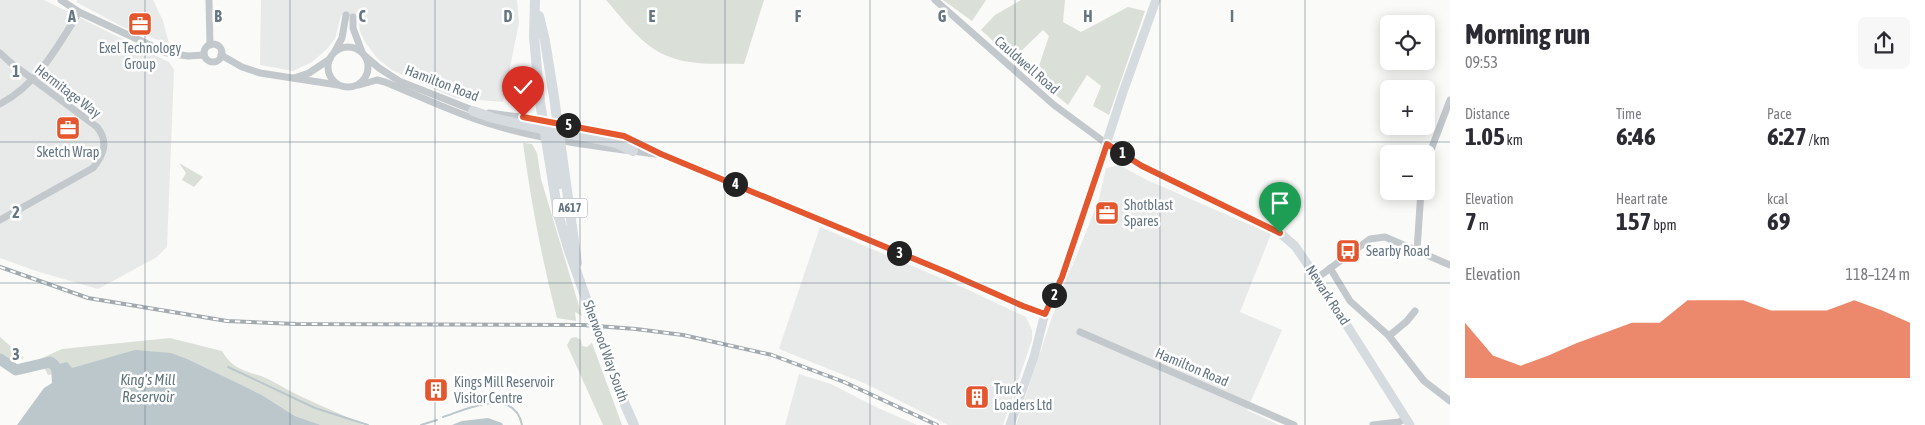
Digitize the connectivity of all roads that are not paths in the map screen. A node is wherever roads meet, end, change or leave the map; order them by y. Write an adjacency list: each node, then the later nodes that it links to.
1 (61, 0): 6 (street)
2 (209, 0): 7 (street)
3 (935, 0): 22 (street, Cauldwell Road)
4 (1156, 0): 22 (main road)
5 (535, 1): 21 (highway, Sherwood Way South / A617); 21 (highway, Sherwood Way South / A617)
6 (79, 12): 11 (street); 15 (street)
7 (210, 45): 11 (street); 12 (street)
8 (335, 52): 10 (street); 10 (street); 13 (street)
9 (0, 53): 15 (street, Hermitage Way)
10 (364, 54): 17 (street); 20 (street, Hamilton Road)
11 (204, 55): 12 (street)
12 (221, 55): 14 (street, Hamilton Road)
13 (330, 59): 14 (street); 16 (street)
14 (293, 78): 16 (street, Hamilton Road)
15 (32, 79): 19 (street); 27 (street, Hermitage Way)
16 (339, 85): 17 (street, Hamilton Road)
17 (359, 85): 21 (street, Hamilton Road)
18 (1450, 100): 23 (street)
19 (0, 104)
20 (473, 111): 21 (highway)
21 (551, 130): 24 (highway); 25 (street, Hamilton Road); 31 (highway, Sherwood Way South / A617); 31 (highway, Sherwood Way South / A617)
22 (1107, 144): 32 (main road, Newark Road); 34 (main road)
23 (1433, 145)
24 (633, 151): 25 (street, Hamilton Road)
25 (661, 154): 34 (street, Hamilton Road)
26 (1420, 200): 28 (street)
27 (0, 220)
28 (1417, 250): 29 (street); 30 (street)
29 (1450, 265)
30 (1330, 268): 32 (street); 36 (street, Newark Road)
31 (579, 277): 39 (highway, Sherwood Way South / A617)
32 (1317, 278): 38 (main road, Newark Road)
33 (1414, 311): 36 (street)
34 (1045, 314): 40 (main road)
35 (1080, 332): 41 (street, Hamilton Road)
36 (1389, 336): 37 (street, Newark Road)
37 (1450, 401)
38 (1408, 422): 42 (street)
39 (634, 425)
40 (1010, 425)
41 (1294, 425)
42 (1373, 425)

